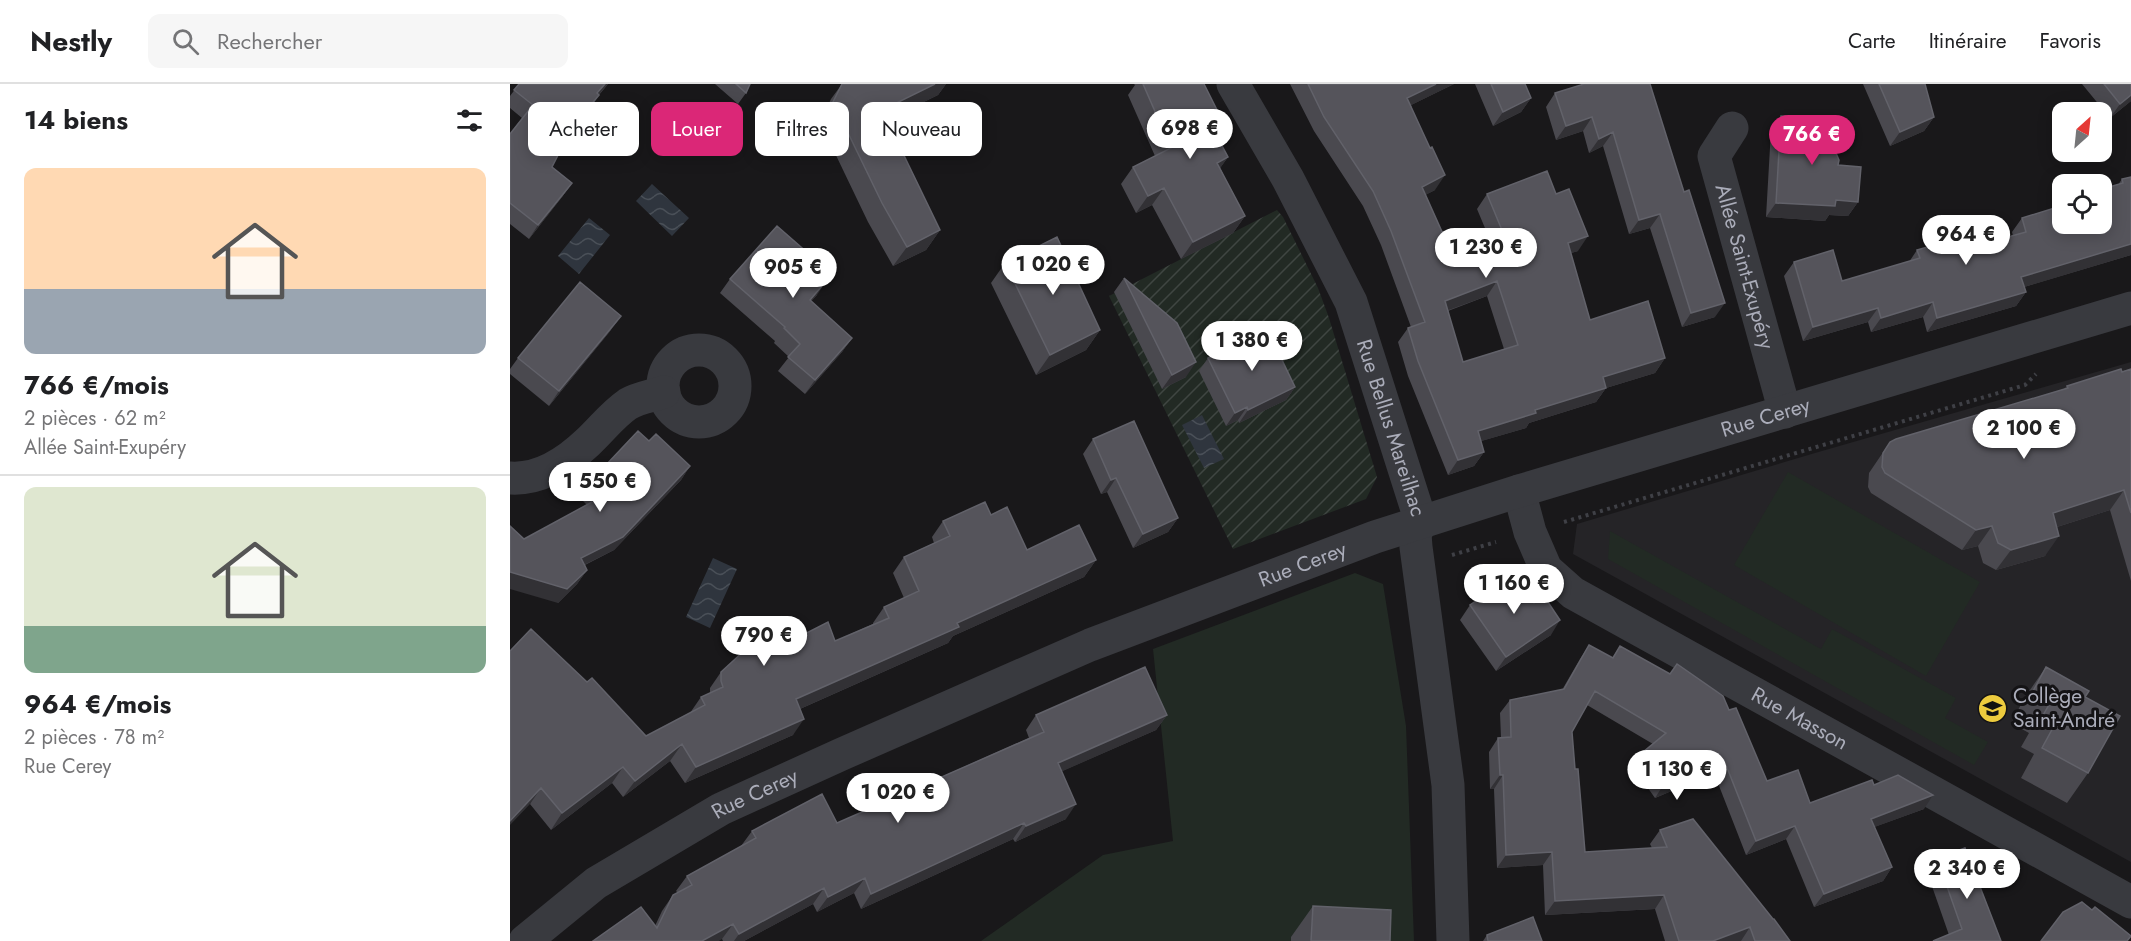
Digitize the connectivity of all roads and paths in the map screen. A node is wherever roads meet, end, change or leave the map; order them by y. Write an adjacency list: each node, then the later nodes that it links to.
1 (1233, 84): 9 (street, Rue Bellus Mareilhac)
2 (1732, 128): 6 (street, Allée Saint-Exupéry)
3 (2131, 308): 6 (street, Rue Cerey)
4 (2047, 371): 10 (path)
5 (664, 392): 7 (street)
6 (1785, 412): 8 (street, Rue Cerey)
7 (510, 478)
8 (1519, 491): 9 (street, Rue Cerey); 10 (street, Rue Masson)
9 (1421, 522): 11 (street, Rue Bellus Mareilhac); 13 (street, Rue Cerey)
10 (1530, 532): 11 (path); 12 (street, Rue Masson)
11 (1419, 564): 14 (street, Rue Bellus Mareilhac)
12 (2131, 902)
13 (525, 941)
14 (1453, 941)

